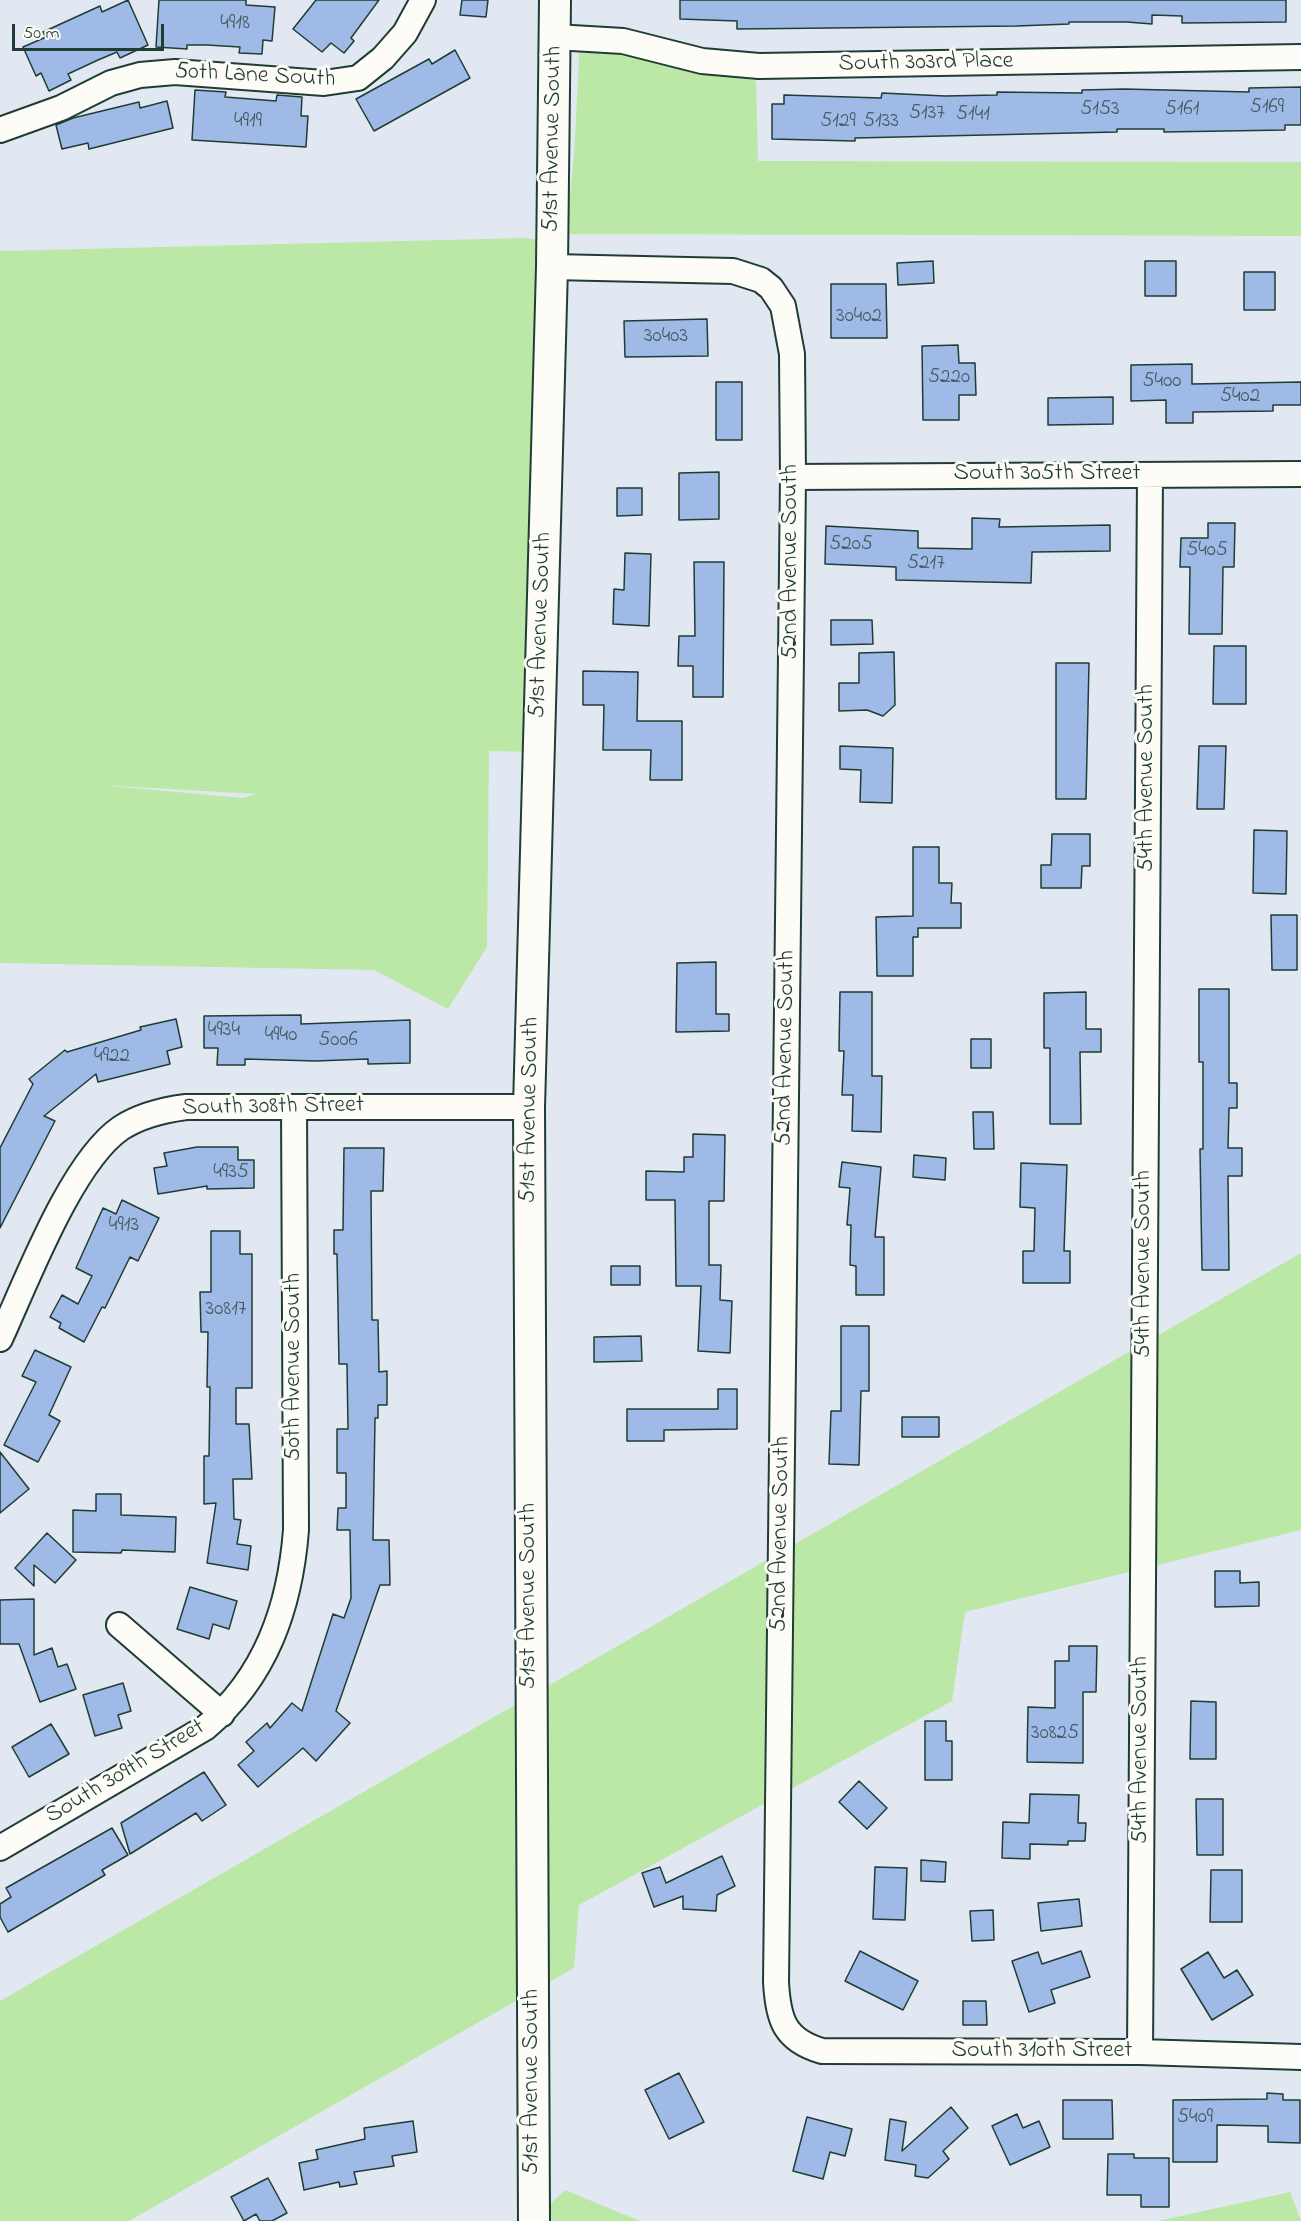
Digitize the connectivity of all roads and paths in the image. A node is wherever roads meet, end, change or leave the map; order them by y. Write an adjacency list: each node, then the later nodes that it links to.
1 (423, 0): 5 (street, 50th Lane South)
2 (555, 0): 3 (main road, 51st Avenue South)
3 (555, 37): 4 (street, South 303rd Place); 6 (main road, 51st Avenue South)
4 (1301, 57)
5 (0, 130)
6 (552, 267): 9 (street, 52nd Avenue South); 11 (main road, 51st Avenue South)
7 (1301, 474): 8 (street, South 305th Street)
8 (1150, 475): 9 (street, South 305th Street); 18 (street, 54th Avenue South)
9 (793, 477): 17 (street, 52nd Avenue South)
10 (294, 1107): 11 (street, South 308th Street); 12 (street, South 308th Street); 14 (street, 50th Avenue South)
11 (529, 1107): 20 (main road, 51st Avenue South)
12 (0, 1339)
13 (119, 1625): 15 (street)
14 (278, 1625): 15 (street, South 309th Street)
15 (222, 1714): 16 (street, South 309th Street)
16 (0, 1848)
17 (789, 2033): 18 (street, South 310th Street)
18 (1140, 2052): 19 (street, South 310th Street)
19 (1301, 2057)
20 (534, 2221)

